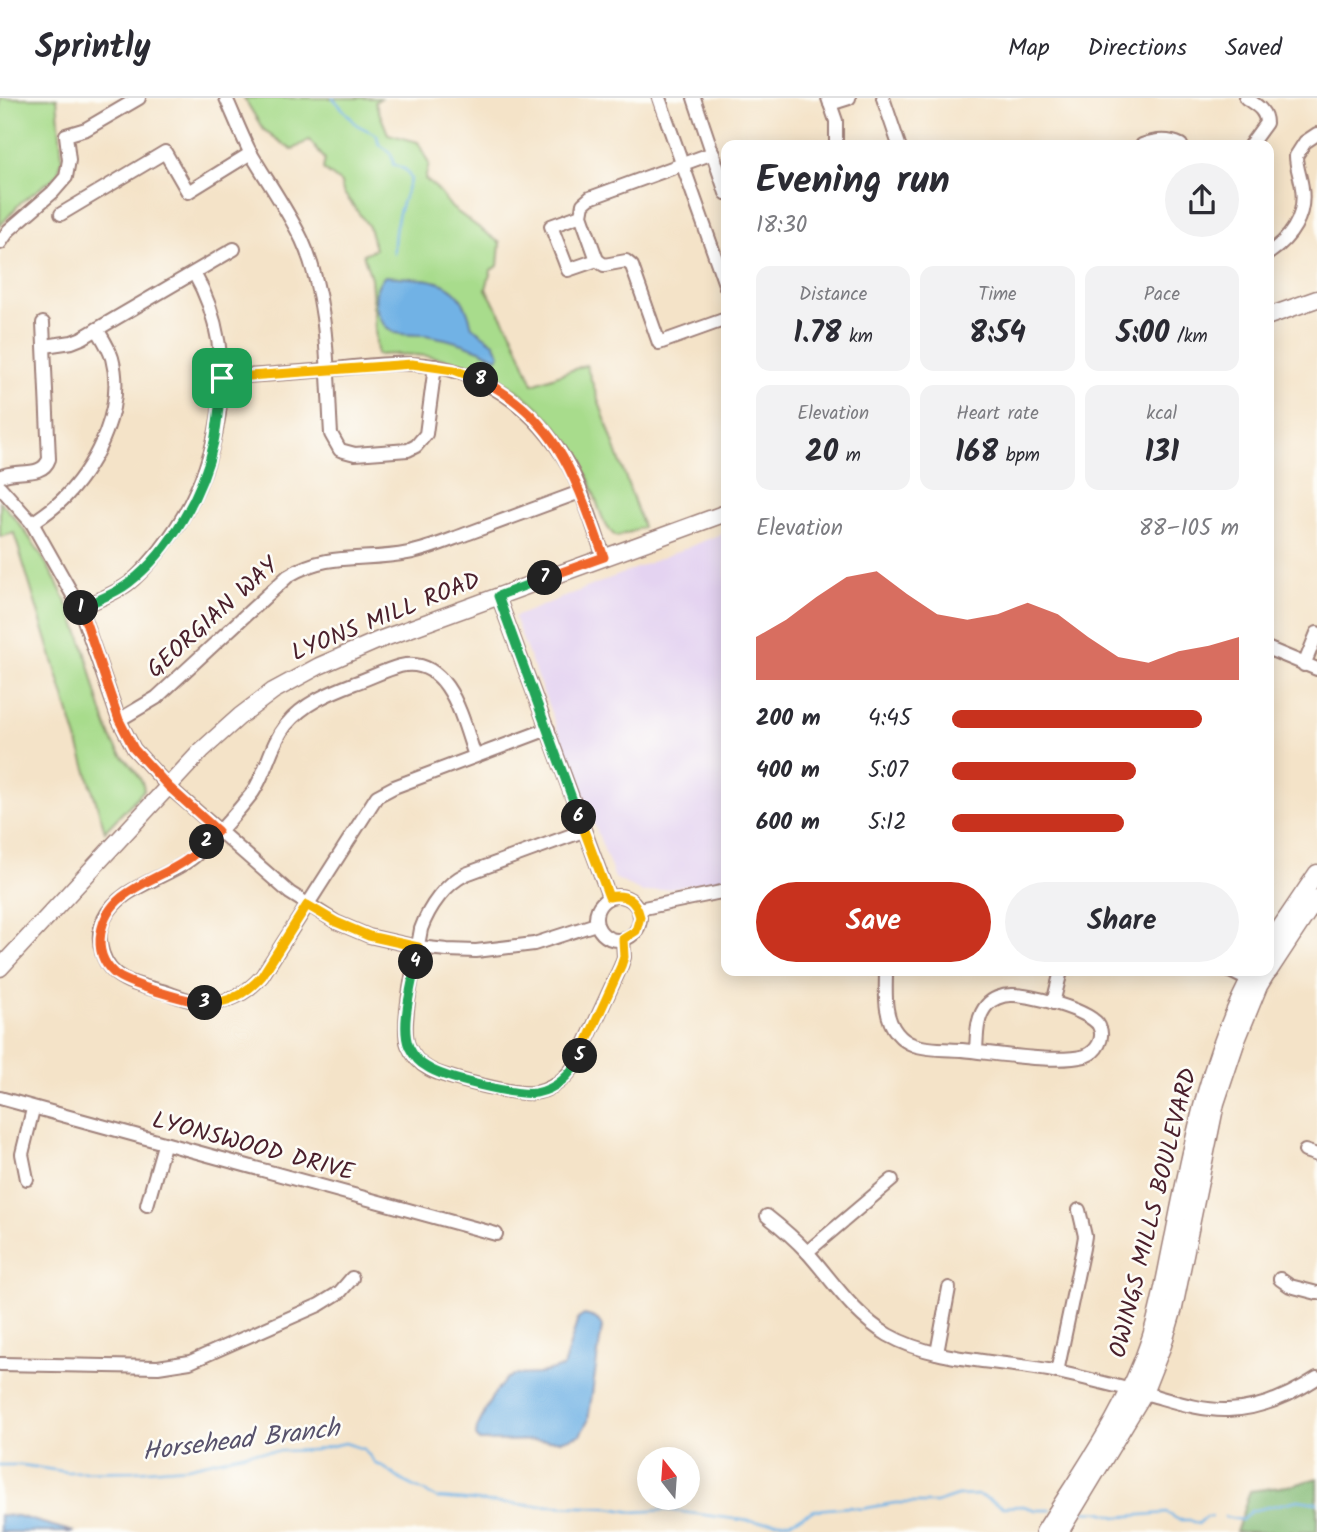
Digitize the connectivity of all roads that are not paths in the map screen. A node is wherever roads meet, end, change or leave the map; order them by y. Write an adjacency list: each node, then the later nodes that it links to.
1 (139, 98): 19 (street)
2 (226, 98): 13 (street)
3 (659, 98): 15 (street)
4 (694, 98): 14 (street)
5 (849, 98): 8 (street)
6 (883, 98): 11 (street)
7 (1247, 98): 12 (street)
8 (829, 101): 10 (street)
9 (1317, 134): 21 (street)
10 (835, 140)
11 (897, 140)
12 (1254, 140)
13 (251, 153): 17 (street); 32 (street)
14 (713, 153): 15 (street); 16 (street)
15 (682, 164): 18 (street); 24 (street)
16 (721, 178)
17 (61, 214)
18 (581, 215): 22 (street); 22 (street)
19 (0, 243)
20 (234, 249): 23 (street)
21 (1274, 249)
22 (597, 260): 27 (street)
23 (194, 273): 29 (street); 33 (street)
24 (721, 274)
25 (1317, 299): 26 (main road)
26 (1274, 314)
27 (721, 321)
28 (43, 323): 30 (street)
29 (97, 330): 30 (street); 38 (street)
30 (45, 346): 34 (street)
31 (435, 366): 32 (street); 32 (street); 36 (street)
32 (327, 370): 33 (street)
33 (222, 378): 41 (street)
34 (0, 477)
35 (0, 487): 38 (street)
36 (580, 492): 39 (street); 46 (street, GEORGIAN WAY)
37 (721, 515): 39 (main road, LYONS MILL ROAD)
38 (32, 523): 41 (street)
39 (604, 557): 40 (main road, LYONS MILL ROAD)
40 (498, 596): 47 (street); 49 (main road, LYONS MILL ROAD)
41 (80, 608): 46 (street)
42 (1317, 633): 44 (street)
43 (1274, 651): 44 (street)
44 (1304, 665): 45 (street)
45 (1317, 669)
46 (119, 720): 49 (street)
47 (548, 729): 48 (street); 51 (street)
48 (475, 756): 50 (street); 56 (street)
49 (169, 787): 50 (street); 63 (main road, LYONS MILL ROAD)
50 (218, 831): 56 (street); 56 (street)
51 (583, 831): 54 (street); 61 (street)
52 (1317, 873): 59 (main road)
53 (721, 892): 57 (street)
54 (609, 897): 57 (street); 58 (street)
55 (1317, 898): 62 (main road, OWINGS MILLS BOULEVARD)
56 (307, 905): 61 (street)
57 (639, 909): 60 (street)
58 (596, 924): 60 (street); 61 (street)
59 (1274, 937)
60 (623, 939): 61 (street)
61 (418, 947)
62 (1274, 963)
63 (0, 968)
64 (886, 976): 68 (street)
65 (1060, 976): 67 (street)
66 (1254, 979): 87 (main road, OWINGS MILLS BOULEVARD)
67 (1053, 1003): 68 (street); 68 (street)
68 (976, 1051)
69 (0, 1098): 70 (street, LYONSWOOD DRIVE)
70 (33, 1109): 71 (street, LYONSWOOD DRIVE); 72 (street)
71 (164, 1145): 74 (street); 77 (street, LYONSWOOD DRIVE)
72 (27, 1179)
73 (892, 1180): 78 (street)
74 (147, 1205)
75 (1079, 1210): 85 (street)
76 (767, 1216): 78 (street)
77 (496, 1234)
78 (807, 1252): 83 (street)
79 (352, 1278): 84 (street)
80 (1280, 1279): 82 (street)
81 (949, 1289): 83 (street)
82 (1317, 1293)
83 (937, 1353): 85 (street)
84 (0, 1364)
85 (1057, 1372): 87 (street)
86 (1317, 1378): 87 (street)
87 (1137, 1392): 88 (main road, OWINGS MILLS BOULEVARD)
88 (1053, 1531)

